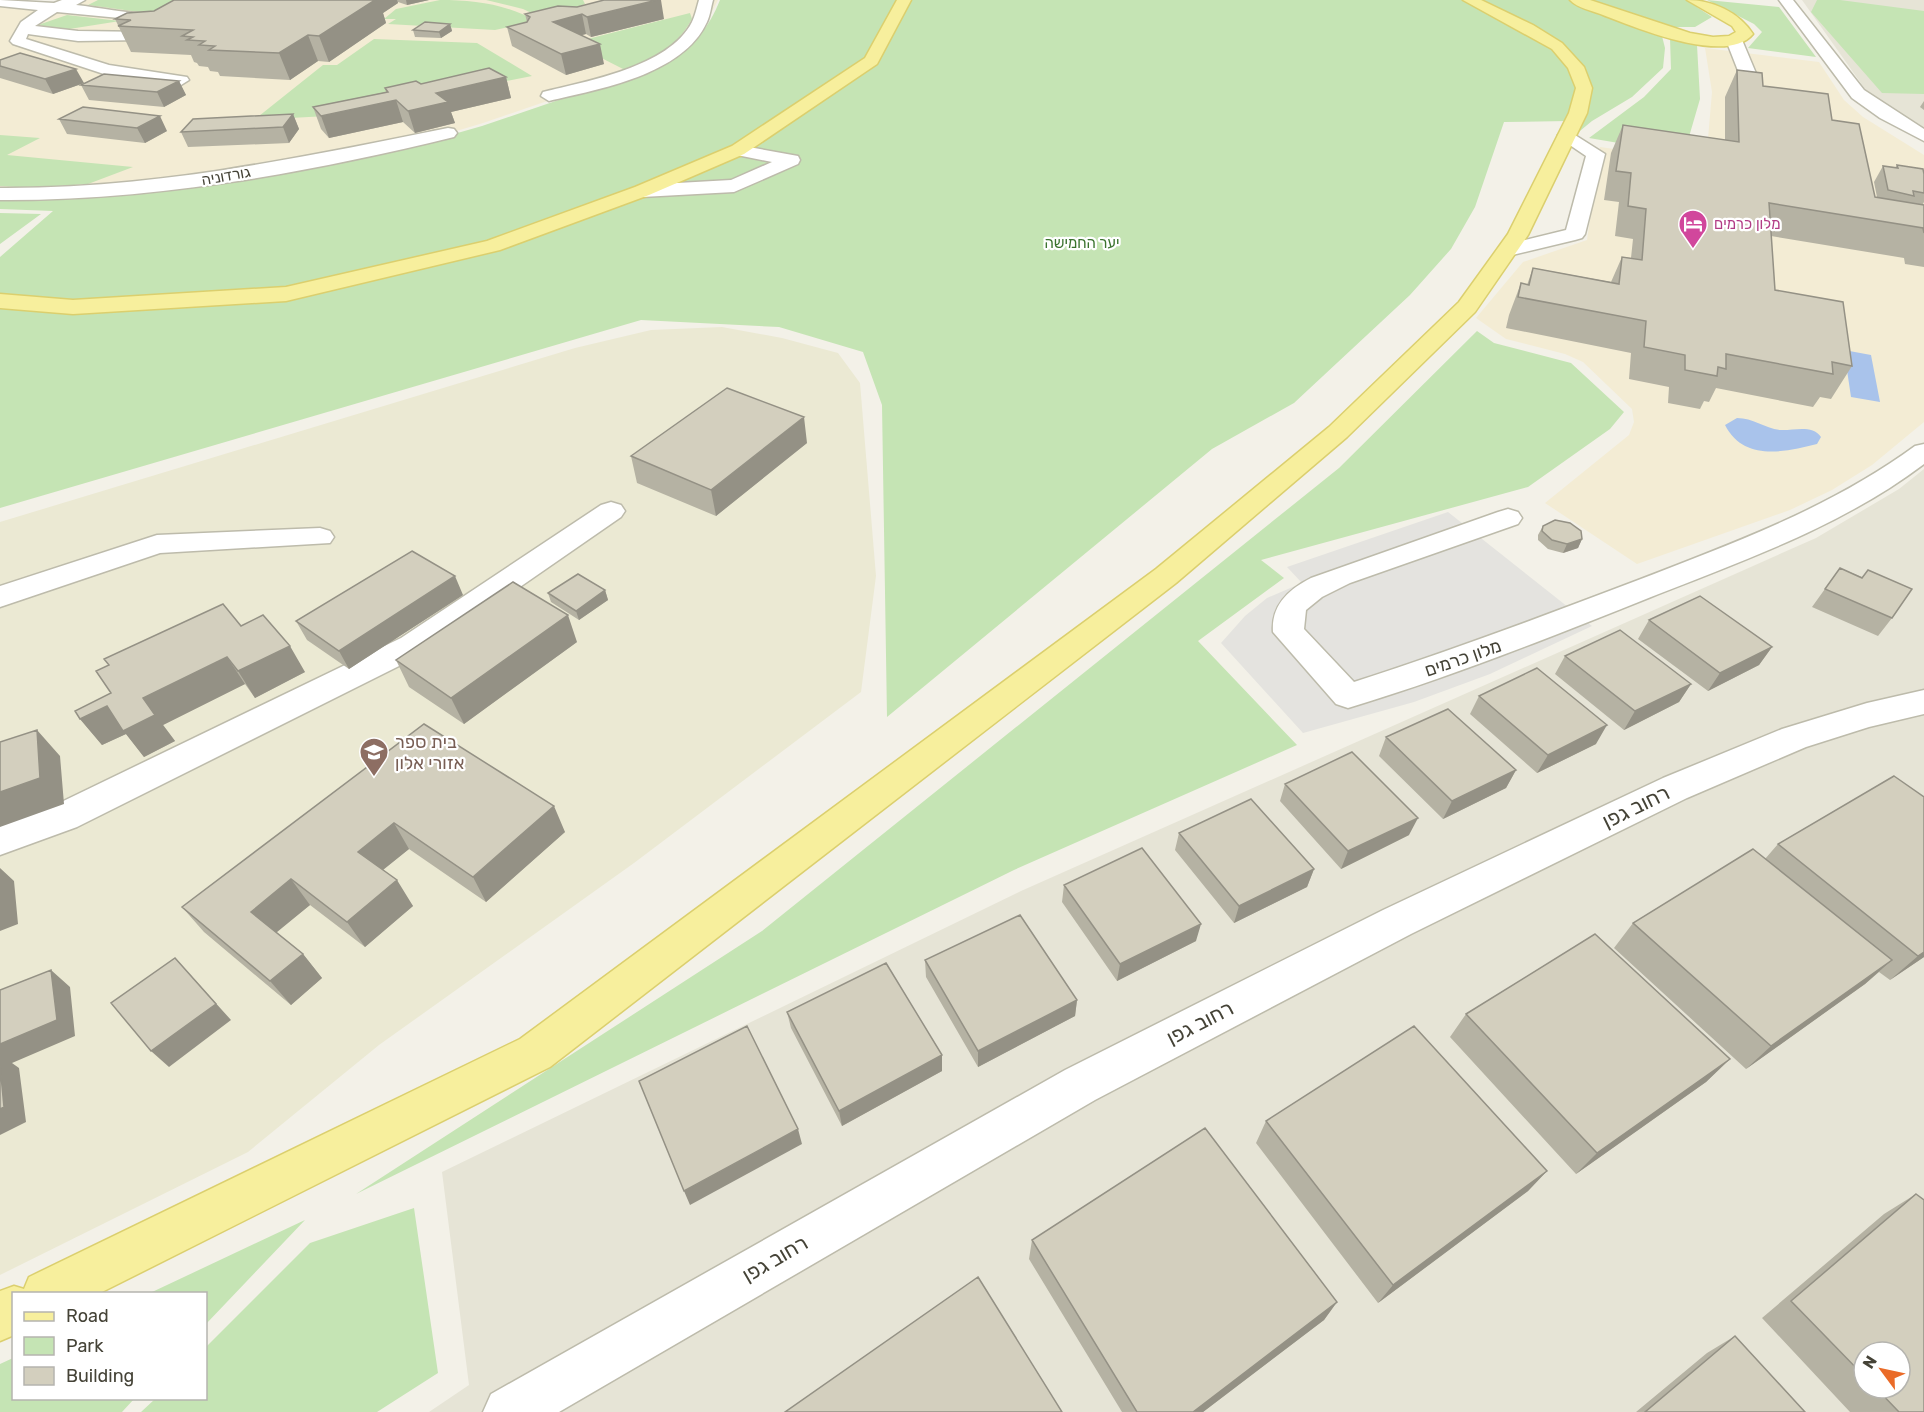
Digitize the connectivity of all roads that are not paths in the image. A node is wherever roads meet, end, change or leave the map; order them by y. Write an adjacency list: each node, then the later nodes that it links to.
1 (78, 0): 10 (street)
2 (229, 0): 10 (street)
3 (706, 0): 16 (street)
4 (904, 0): 21 (main road)
5 (1470, 0): 19 (main road)
6 (1577, 0): 14 (main road)
7 (1694, 0): 14 (main road)
8 (0, 2): 10 (street)
9 (1791, 2): 20 (street)
10 (53, 7): 11 (street)
11 (26, 28): 12 (street); 13 (street); 15 (street)
12 (6, 34)
13 (142, 35)
14 (1734, 40): 17 (street)
15 (181, 80)
16 (549, 96)
17 (1762, 109)
18 (448, 133): 23 (street, גורדוניה)
19 (1567, 135): 24 (main road); 24 (street)
20 (1924, 136)
21 (738, 150): 22 (main road); 22 (street)
22 (642, 191): 25 (main road)
23 (0, 194)
24 (1508, 250): 33 (main road)
25 (0, 301)
26 (1924, 452): 28 (street, מלון כרמים)
27 (611, 511): 32 (street)
28 (1508, 518)
29 (320, 537): 30 (street)
30 (0, 597)
31 (1924, 702): 34 (street, רחוב גפן)
32 (0, 840)
33 (48, 1292)
34 (509, 1412)

